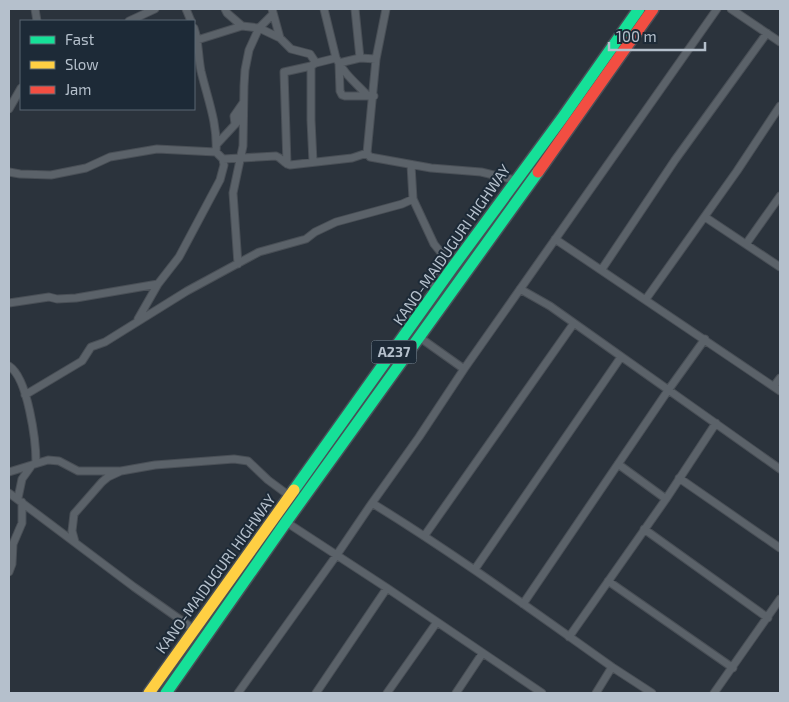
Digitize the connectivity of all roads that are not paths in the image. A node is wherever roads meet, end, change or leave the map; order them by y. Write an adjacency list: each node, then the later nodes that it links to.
1 (155, 9): 11 (street)
2 (225, 9): 12 (street)
3 (324, 9): 20 (street)
4 (355, 9): 18 (street)
5 (386, 9): 19 (street)
6 (639, 9): 35 (highway, KANO-MAIDUGURI HIGHWAY / A237)
7 (653, 9): 51 (highway, KANO-MAIDUGURI HIGHWAY / A237)
8 (717, 9): 39 (street)
9 (731, 9): 14 (street)
10 (272, 11): 13 (street); 15 (street)
11 (131, 20)
12 (242, 26): 13 (street); 16 (street)
13 (259, 28): 15 (street); 24 (street)
14 (767, 33): 17 (street); 43 (street)
15 (280, 38): 21 (street)
16 (196, 41): 27 (street)
17 (780, 42)
18 (360, 58): 19 (street); 20 (street)
19 (376, 59): 23 (street)
20 (337, 60): 21 (street); 23 (street); 23 (street)
21 (313, 65): 31 (street); 32 (street)
22 (20, 90): 26 (street)
23 (371, 96): 28 (street)
24 (243, 103): 27 (street); 29 (street)
25 (780, 106): 38 (street)
26 (9, 109)
27 (216, 148): 30 (street); 34 (street)
28 (366, 153): 31 (street); 33 (street)
29 (240, 158): 30 (street); 32 (street); 41 (street)
30 (223, 159): 44 (street)
31 (313, 162): 32 (street)
32 (287, 164)
33 (411, 165): 35 (street); 37 (street)
34 (9, 172)
35 (515, 180): 46 (highway, KANO-MAIDUGURI HIGHWAY / A237)
36 (780, 196): 40 (street)
37 (413, 199): 41 (street); 46 (street)
38 (705, 217): 40 (street); 47 (street)
39 (555, 238): 43 (street); 45 (street)
40 (746, 244): 42 (street)
41 (238, 264): 49 (street)
42 (780, 267)
43 (602, 269): 47 (street)
44 (158, 284): 48 (street); 49 (street)
45 (520, 289): 50 (street); 55 (street)
46 (435, 293): 68 (highway, KANO-MAIDUGURI HIGHWAY / A237)
47 (646, 299): 52 (street)
48 (9, 303)
49 (136, 322): 59 (street)
50 (574, 323): 53 (street); 74 (street)
51 (419, 337): 55 (street); 72 (highway, KANO-MAIDUGURI HIGHWAY / A237)
52 (705, 339): 57 (street); 58 (street)
53 (621, 357): 57 (street); 78 (street)
54 (9, 366): 59 (street)
55 (464, 369): 71 (street)
56 (780, 378): 58 (street)
57 (669, 388): 60 (street); 62 (street)
58 (777, 389)
59 (25, 395): 61 (street)
60 (716, 423): 63 (street); 66 (street)
61 (34, 464): 64 (street); 65 (street); 70 (street)
62 (618, 464): 69 (street); 83 (street)
63 (780, 469)
64 (120, 471): 68 (street); 75 (street)
65 (9, 472)
66 (679, 478): 69 (street); 76 (street)
67 (9, 493): 70 (street)
68 (291, 497): 86 (highway, KANO-MAIDUGURI HIGHWAY / A237)
69 (666, 499): 73 (street)
70 (20, 500): 75 (street); 79 (street)
71 (372, 502): 74 (street); 77 (street)
72 (286, 522): 77 (street); 93 (highway, KANO-MAIDUGURI HIGHWAY / A237)
73 (644, 529): 80 (street); 84 (street)
74 (425, 535): 78 (street)
75 (75, 542): 86 (street)
76 (780, 548)
77 (336, 556): 81 (street); 94 (street)
78 (475, 570): 83 (street)
79 (9, 572)
80 (608, 582): 87 (street); 90 (street)
81 (387, 588): 85 (street); 95 (street)
82 (780, 599): 84 (street)
83 (523, 604): 87 (street)
84 (768, 618): 90 (street)
85 (437, 622): 88 (street); 96 (street)
86 (195, 630): 92 (highway, KANO-MAIDUGURI HIGHWAY / A237)
87 (569, 637): 89 (street)
88 (482, 654): 91 (street); 97 (street)
89 (612, 667): 99 (street); 100 (street)
90 (733, 668): 101 (street)
91 (531, 690): 98 (street)
92 (148, 693)
93 (166, 693)
94 (238, 693)
95 (316, 693)
96 (387, 693)
97 (456, 693)
98 (542, 693)
99 (596, 693)
100 (652, 693)
101 (714, 693)

